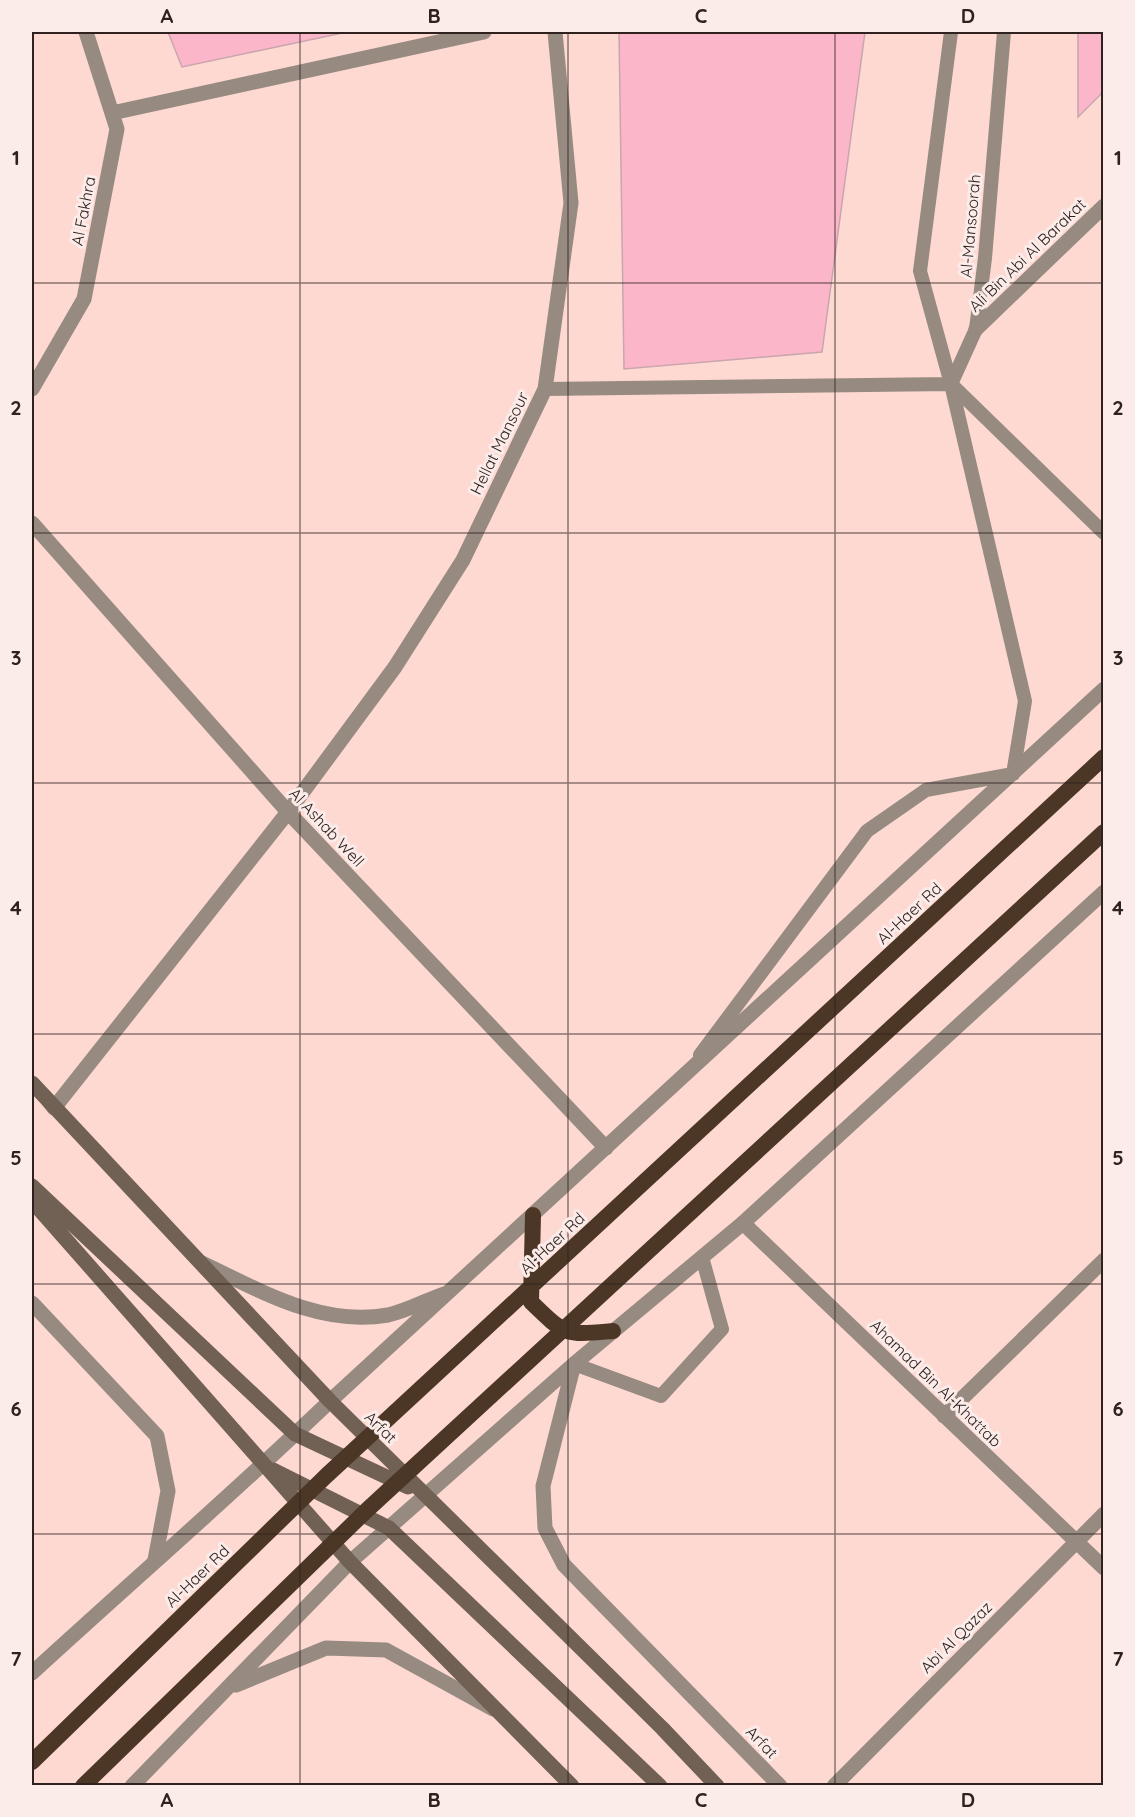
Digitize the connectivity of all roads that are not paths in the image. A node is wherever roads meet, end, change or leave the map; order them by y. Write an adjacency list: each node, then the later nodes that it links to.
1 (86, 32): 6 (street, Al Fakhra)
2 (484, 32): 6 (street)
3 (555, 32): 11 (street, Hellat Mansour)
4 (951, 32): 9 (lane)
5 (1004, 32): 8 (lane, Al-Mansoorah)
6 (112, 113): 10 (street, Al Fakhra)
7 (1104, 206): 8 (street, Ali Bin Abi Al Barakat)
8 (976, 329): 9 (lane, Al-Mansoorah)
9 (951, 384): 11 (lane); 13 (lane); 16 (lane)
10 (32, 389)
11 (545, 389): 17 (street, Hellat Mansour)
12 (32, 523): 17 (street, Al Ashab Well)
13 (1104, 533)
14 (1104, 688): 16 (street, Al-Haer Rd)
15 (1104, 757): 32 (highway, Al-Haer Rd)
16 (1013, 774): 20 (street, Al-Haer Rd); 20 (lane)
17 (288, 813): 23 (street, Hellat Mansour); 24 (street, Al Ashab Well)
18 (1104, 832): 35 (highway)
19 (1104, 892): 28 (street)
20 (684, 1076): 24 (street, Al-Haer Rd)
21 (32, 1078): 23 (street)
22 (32, 1083): 23 (main road, Arfat)
23 (54, 1108): 31 (main road, Arfat)
24 (606, 1148): 27 (street, Al-Haer Rd)
25 (32, 1186): 40 (main road)
26 (32, 1201): 41 (main road)
27 (534, 1215): 32 (highway); 33 (street, Al-Haer Rd)
28 (743, 1223): 29 (street); 39 (street, Ahamad Bin Al-Khattab)
29 (702, 1257): 36 (street); 37 (lane)
30 (1104, 1260): 39 (street)
31 (202, 1263): 33 (street); 38 (main road, Arfat)
32 (531, 1287): 35 (highway); 52 (highway, Al-Haer Rd)
33 (452, 1291): 38 (street, Al-Haer Rd)
34 (32, 1303): 46 (street)
35 (561, 1331): 36 (highway); 53 (highway)
36 (613, 1331): 37 (street)
37 (574, 1364): 42 (street); 58 (street, Arfat)
38 (330, 1401): 40 (street, Al-Haer Rd); 42 (main road, Arfat)
39 (944, 1416): 45 (street, Ahamad Bin Al-Khattab)
40 (296, 1434): 41 (street, Al-Haer Rd); 42 (main road)
41 (264, 1465): 44 (main road); 46 (street, Al-Haer Rd); 47 (main road)
42 (426, 1495): 44 (street); 57 (main road, Arfat)
43 (1104, 1515): 45 (street, Abi Al Qazaz)
44 (389, 1528): 47 (street); 56 (main road)
45 (1076, 1541): 48 (street, Ahamad Bin Al-Khattab); 59 (street, Abi Al Qazaz)
46 (155, 1560): 49 (street, Al-Haer Rd)
47 (350, 1562): 50 (street); 51 (main road)
48 (1104, 1568)
49 (32, 1673)
50 (231, 1687): 51 (street); 54 (street)
51 (498, 1712): 55 (main road)
52 (32, 1762)
53 (83, 1785)
54 (132, 1785)
55 (572, 1785)
56 (660, 1785)
57 (717, 1785)
58 (780, 1785)
59 (834, 1785)

